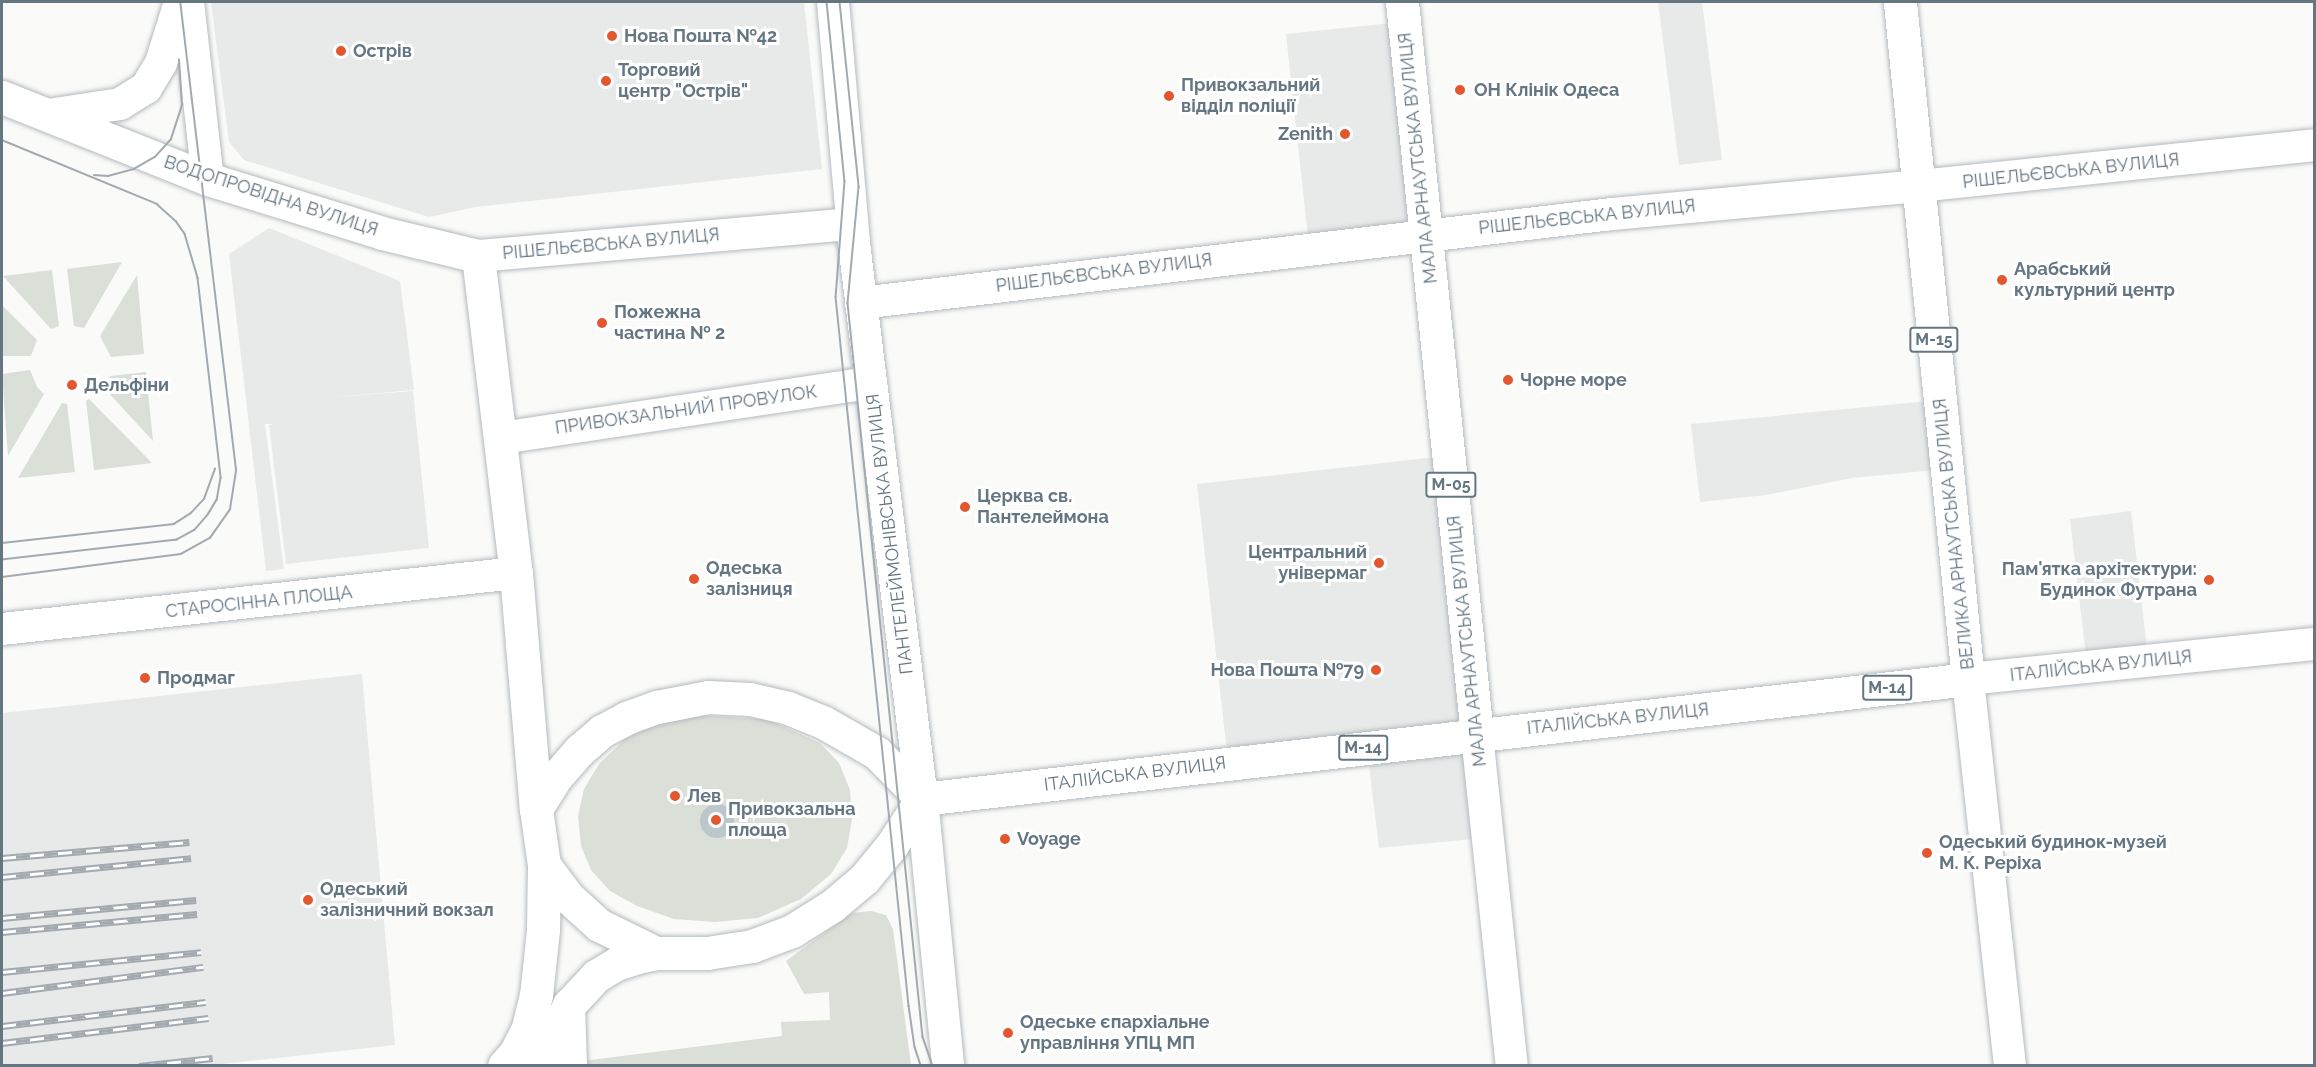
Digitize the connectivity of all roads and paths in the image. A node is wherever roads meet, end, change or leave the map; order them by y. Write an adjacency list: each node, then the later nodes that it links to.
1 (180, 2): 7 (main road)
2 (188, 2): 9 (main road)
3 (833, 2): 11 (main road, ПАНТЕЛЕЙМОНІВСЬКА ВУЛИЦЯ)
4 (1402, 2): 12 (main road, МАЛА АРНАУТСЬКА ВУЛИЦЯ / М-05)
5 (1900, 2): 10 (main road, ВЕЛИКА АРНАУТСЬКА ВУЛИЦЯ / М-15)
6 (2, 97): 7 (main road, ВОДОПРОВІДНА ВУЛИЦЯ)
7 (48, 115): 9 (main road, ВОДОПРОВІДНА ВУЛИЦЯ)
8 (2314, 145): 10 (main road, РІШЕЛЬЄВСЬКА ВУЛИЦЯ)
9 (208, 178): 13 (main road, ВОДОПРОВІДНА ВУЛИЦЯ)
10 (1919, 186): 12 (main road, РІШЕЛЬЄВСЬКА ВУЛИЦЯ); 20 (main road, ВЕЛИКА АРНАУТСЬКА ВУЛИЦЯ / М-15)
11 (852, 224): 13 (main road, РІШЕЛЬЄВСЬКА ВУЛИЦЯ); 14 (main road, ПАНТЕЛЕЙМОНІВСЬКА ВУЛИЦЯ)
12 (1425, 235): 14 (main road, РІШЕЛЬЄВСЬКА ВУЛИЦЯ); 21 (main road, МАЛА АРНАУТСЬКА ВУЛИЦЯ / М-05)
13 (478, 256): 16 (main road)
14 (861, 303): 15 (main road, ПАНТЕЛЕЙМОНІВСЬКА ВУЛИЦЯ)
15 (872, 383): 16 (main road, ПРИВОКЗАЛЬНИЙ ПРОВУЛОК); 22 (main road, ПАНТЕЛЕЙМОНІВСЬКА ВУЛИЦЯ)
16 (501, 438): 17 (main road)
17 (516, 573): 18 (main road, СТАРОСІННА ПЛОЩА); 23 (main road)
18 (2, 629)
19 (2314, 644): 20 (main road, ІТАЛІЙСЬКА ВУЛИЦЯ / М-14)
20 (1968, 679): 21 (main road, ІТАЛІЙСЬКА ВУЛИЦЯ / М-14); 32 (main road, ВЕЛИКА АРНАУТСЬКА ВУЛИЦЯ)
21 (1477, 735): 22 (main road, ІТАЛІЙСЬКА ВУЛИЦЯ / М-14); 31 (main road, МАЛА АРНАУТСЬКА ВУЛИЦЯ / М-05)
22 (922, 799): 23 (main road); 25 (main road); 30 (main road, ПАНТЕЛЕЙМОНІВСЬКА ВУЛИЦЯ)
23 (536, 809): 24 (main road)
24 (544, 865): 25 (main road); 27 (main road)
25 (656, 953): 26 (main road)
26 (570, 1005): 28 (main road); 29 (main road)
27 (504, 1065)
28 (539, 1065)
29 (571, 1065)
30 (948, 1065)
31 (1512, 1065)
32 (2010, 1065)

